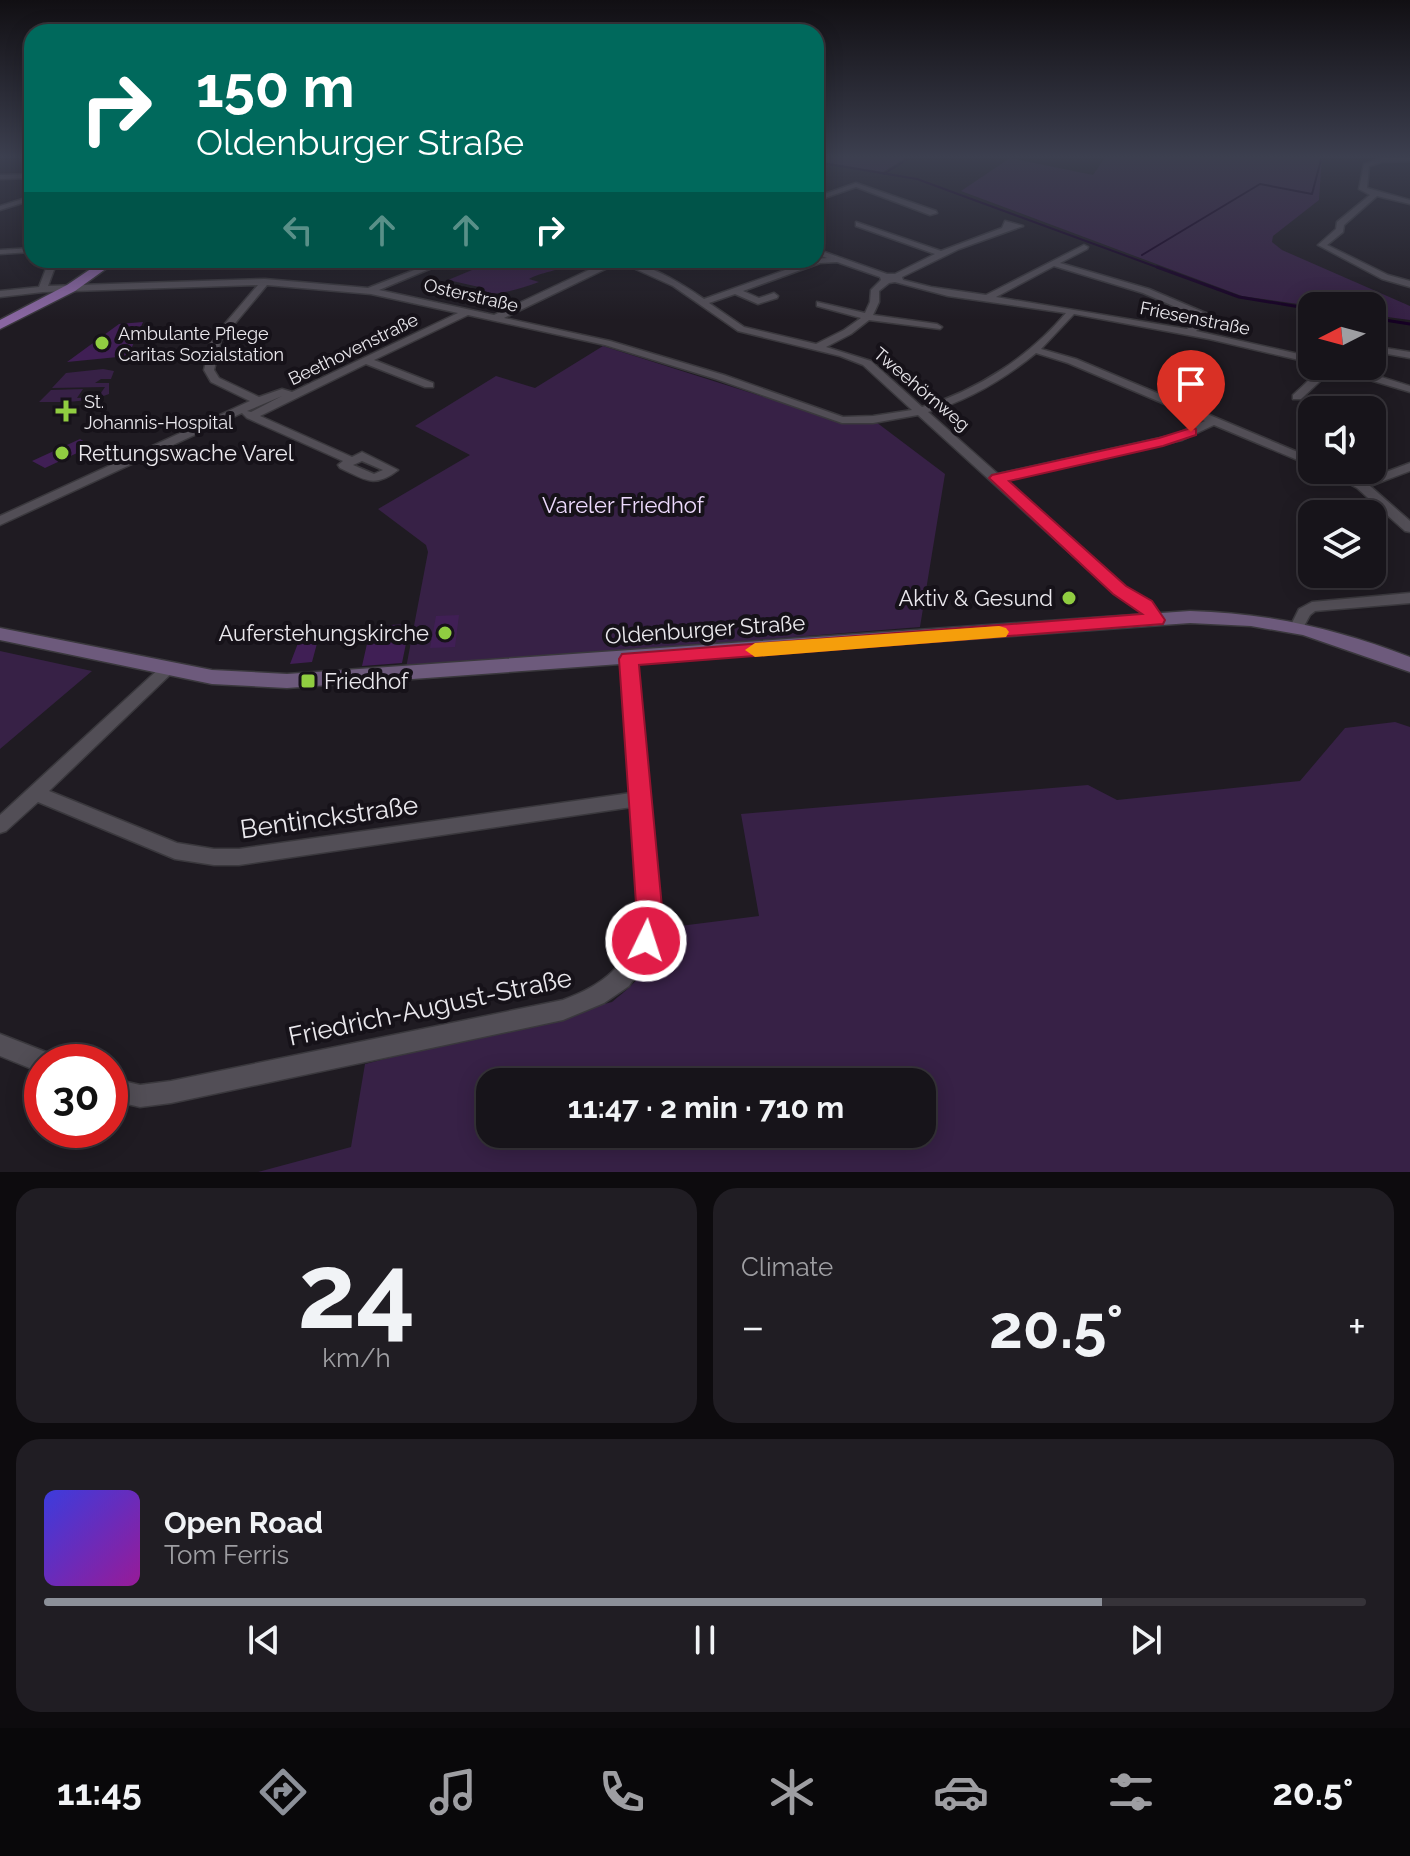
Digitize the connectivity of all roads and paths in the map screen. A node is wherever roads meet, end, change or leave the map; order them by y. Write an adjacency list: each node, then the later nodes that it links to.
1 (927, 211): 3 (street)
2 (1356, 211): 20 (street)
3 (933, 213)
4 (859, 224): 9 (street)
5 (1005, 227): 9 (street)
6 (1084, 247): 11 (street)
7 (24, 250): 8 (street)
8 (0, 252)
9 (939, 253): 18 (street)
10 (824, 258): 18 (street, Friesenstraße)
11 (1056, 264): 27 (street); 36 (street)
12 (50, 268): 22 (street)
13 (100, 268): 21 (main road)
14 (427, 268): 23 (street)
15 (603, 268): 32 (street)
16 (639, 268): 28 (street, Tweehörnweg)
17 (796, 268): 24 (street)
18 (891, 279): 27 (street, Friesenstraße); 33 (street)
19 (265, 282): 21 (street, Osterstraße); 23 (street, Osterstraße); 49 (street)
20 (1410, 284)
21 (71, 288): 22 (street, Osterstraße); 34 (main road)
22 (43, 289): 25 (street, Osterstraße)
23 (371, 291): 30 (street, Osterstraße)
24 (735, 291): 26 (street); 28 (street)
25 (0, 294)
26 (774, 296)
27 (989, 297): 31 (street, Friesenstraße)
28 (701, 303): 37 (street, Tweehörnweg)
29 (820, 304): 33 (street)
30 (469, 311): 32 (street, Osterstraße); 42 (street, Beethovenstraße)
31 (1072, 311): 36 (street, Friesenstraße); 38 (street)
32 (498, 317): 50 (street, Osterstraße)
33 (870, 317): 35 (street); 37 (street)
34 (0, 325)
35 (937, 327)
36 (1190, 332): 41 (street, Friesenstraße)
37 (817, 348): 50 (street, Tweehörnweg)
38 (1032, 349): 50 (street, Osterstraße); 52 (street)
39 (1386, 351): 40 (street)
40 (1410, 355)
41 (1298, 357)
42 (364, 360): 45 (street); 47 (street, Beethovenstraße)
43 (1317, 380): 48 (street)
44 (1380, 380): 46 (street)
45 (429, 385)
46 (1410, 389)
47 (292, 396): 49 (street); 51 (street, Beethovenstraße)
48 (1297, 397)
49 (259, 401): 51 (street)
50 (920, 409): 56 (street, Tweehörnweg)
51 (246, 413): 54 (street); 58 (street)
52 (1215, 420): 53 (street); 56 (street)
53 (1298, 456)
54 (352, 461)
55 (1410, 467): 57 (street)
56 (997, 478): 61 (street, Tweehörnweg)
57 (1361, 485): 59 (street)
58 (0, 521)
59 (1410, 528)
60 (1410, 598): 62 (street)
61 (1148, 620): 62 (main road, Oldenburger Straße); 64 (main road, Oldenburger Straße)
62 (1298, 625): 65 (main road, Oldenburger Straße)
63 (0, 634): 66 (main road, Oldenburger Straße)
64 (629, 659): 66 (main road, Oldenburger Straße); 68 (street, Friedrich-August-Straße)
65 (1410, 665)
66 (168, 669): 67 (street)
67 (35, 793): 68 (street, Bentinckstraße); 69 (street)
68 (639, 799): 72 (street, Friedrich-August-Straße)
69 (0, 826)
70 (0, 1045): 71 (street)
71 (24, 1054)
72 (128, 1093)

